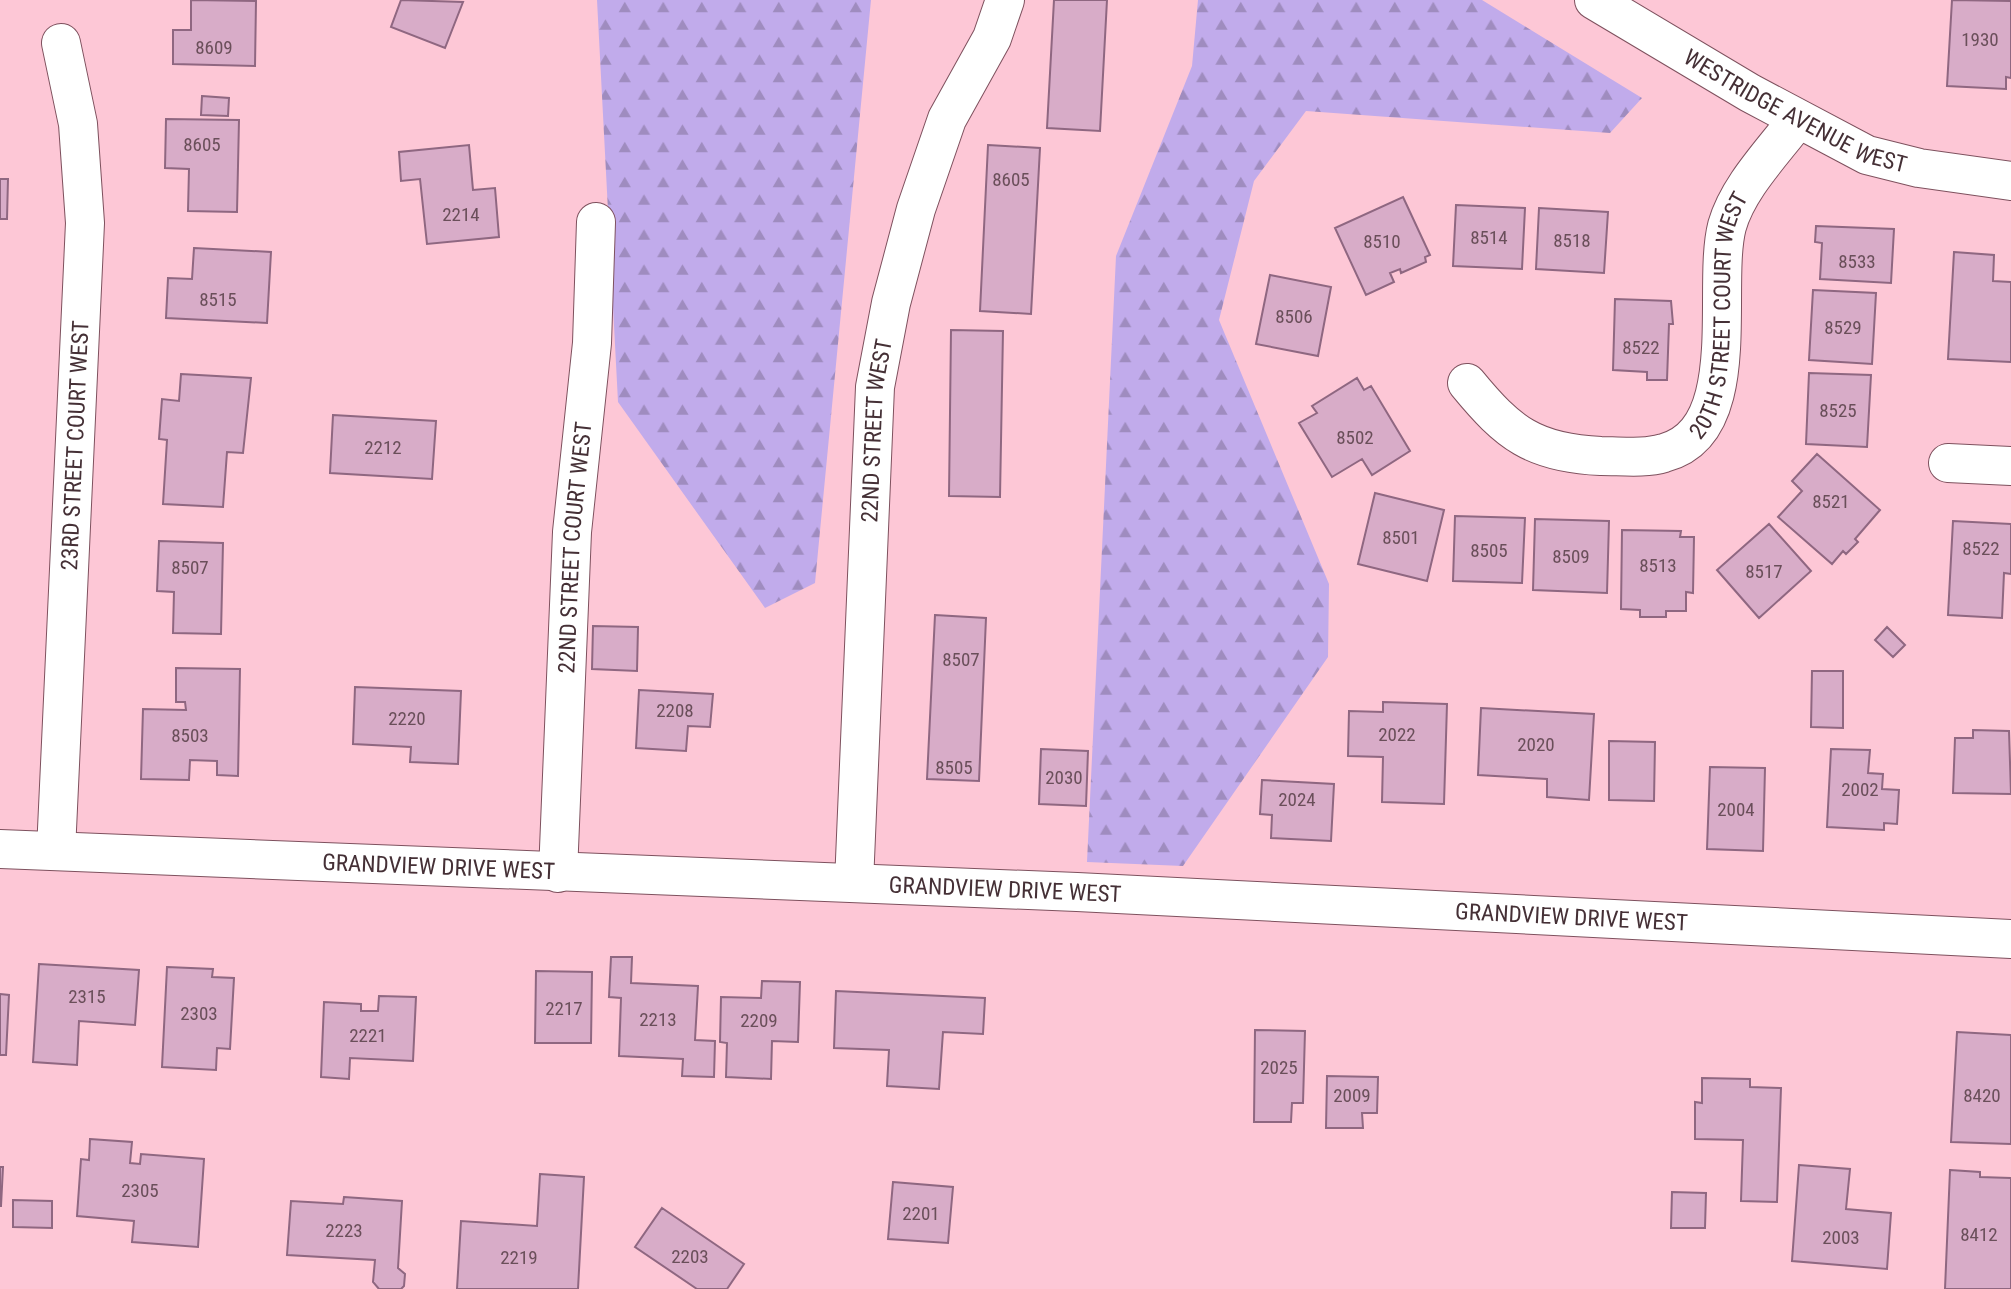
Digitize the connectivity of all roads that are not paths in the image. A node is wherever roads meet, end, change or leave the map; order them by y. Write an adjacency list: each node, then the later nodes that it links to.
1 (1005, 0): 13 (street, 22ND STREET WEST)
2 (1594, 0): 4 (street, WESTRIDGE AVENUE WEST)
3 (61, 43): 11 (street, 23RD STREET COURT WEST)
4 (1797, 120): 5 (street, WESTRIDGE AVENUE WEST); 7 (street, 20TH STREET COURT WEST)
5 (2011, 181)
6 (596, 222): 12 (street, 22ND STREET COURT WEST)
7 (1467, 383)
8 (1948, 463): 9 (street)
9 (2011, 466)
10 (0, 849): 11 (street, GRANDVIEW DRIVE WEST)
11 (56, 851): 12 (street, GRANDVIEW DRIVE WEST)
12 (558, 873): 13 (street, GRANDVIEW DRIVE WEST)
13 (854, 883): 14 (street, GRANDVIEW DRIVE WEST)
14 (2011, 939)

